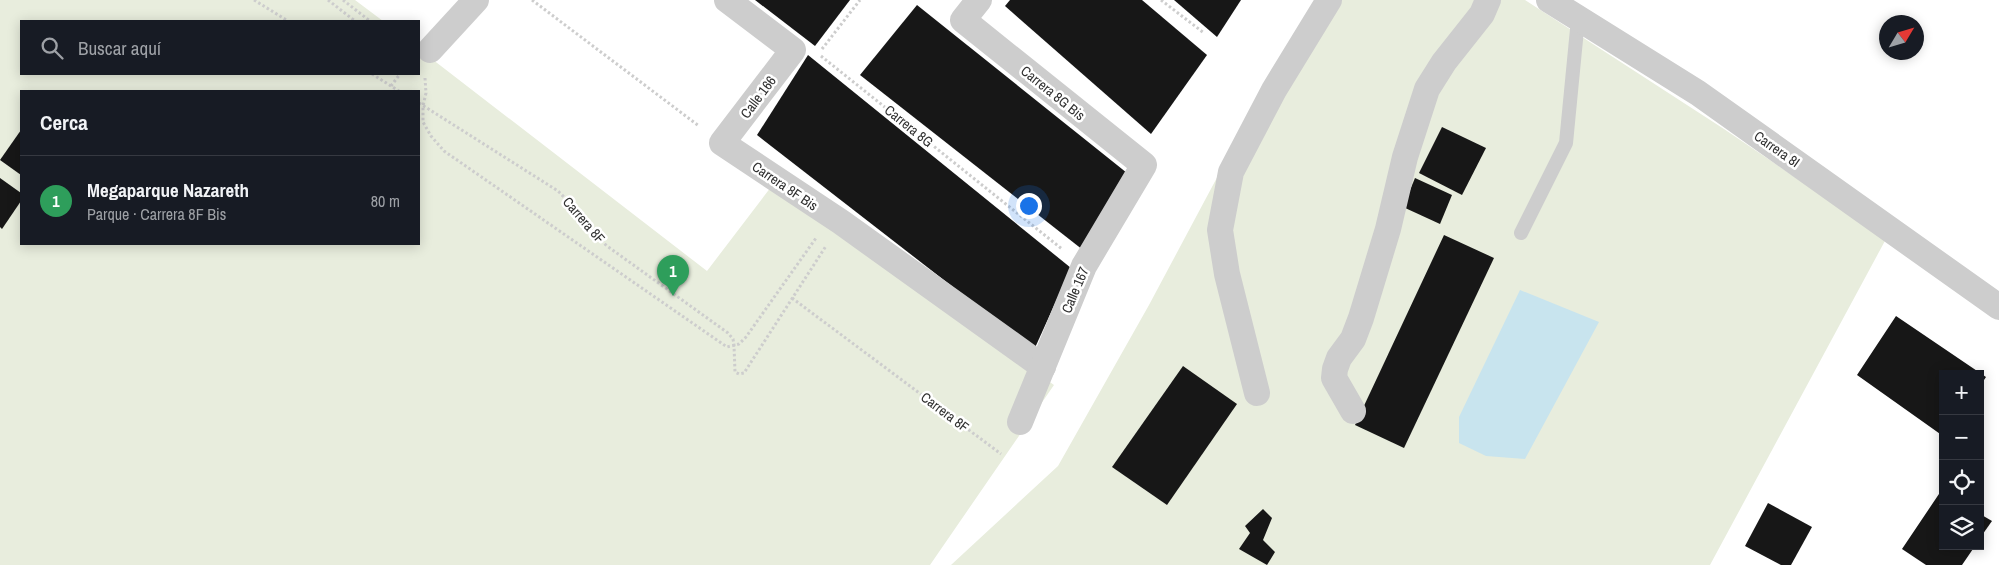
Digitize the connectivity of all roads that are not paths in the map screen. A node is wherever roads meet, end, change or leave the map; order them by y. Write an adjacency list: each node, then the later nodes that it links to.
1 (476, 0): 8 (street)
2 (727, 0): 9 (street, Calle 166)
3 (979, 0): 10 (street, Carrera 8G Bis)
4 (1329, 0): 14 (street)
5 (1488, 0): 15 (street)
6 (1548, 0): 7 (street, Carrera 8I)
7 (1578, 19): 11 (lane); 12 (street, Carrera 8I)
8 (427, 60)
9 (722, 143): 13 (street, Carrera 8F Bis)
10 (1144, 165): 13 (street, Calle 167)
11 (1521, 234)
12 (1999, 307)
13 (1043, 366): 16 (street, Calle 167)
14 (1257, 393)
15 (1353, 411)
16 (1020, 422)

